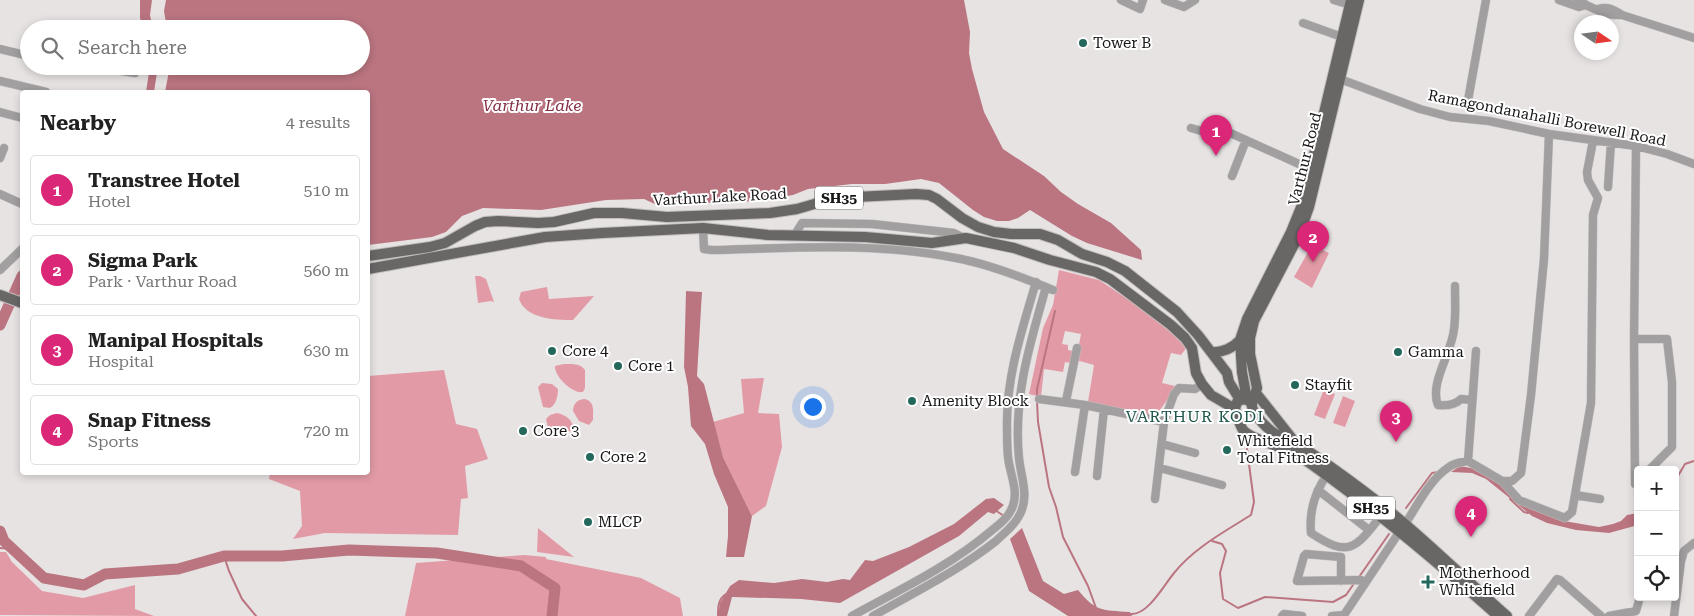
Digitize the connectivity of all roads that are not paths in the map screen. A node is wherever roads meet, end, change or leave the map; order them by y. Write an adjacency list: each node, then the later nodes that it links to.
1 (1121, 0): 2 (street)
2 (1143, 0)
3 (1165, 0): 4 (street)
4 (1195, 0)
5 (1334, 0): 9 (street)
6 (1486, 0): 19 (street)
7 (1559, 0): 10 (street)
8 (1578, 0): 10 (street)
9 (1353, 2): 12 (main road, Varthur Road); 16 (main road, Varthur Road)
10 (1586, 5): 13 (street)
11 (1303, 23): 12 (street)
12 (1342, 37): 31 (main road, Varthur Road)
13 (1694, 38)
14 (0, 49): 15 (street)
15 (20, 54)
16 (1340, 79): 23 (street, Ramagondanahalli Borewell Road); 59 (main road, Varthur Road)
17 (0, 81): 18 (street)
18 (38, 90)
19 (1466, 106)
20 (0, 112): 21 (street)
21 (20, 117)
22 (1191, 128): 24 (street)
23 (1549, 134): 25 (street, Ramagondanahalli Borewell Road); 77 (street)
24 (1246, 140): 31 (street); 32 (street)
25 (1593, 141): 26 (street, Ramagondanahalli Borewell Road); 80 (street)
26 (1611, 142): 27 (street, Ramagondanahalli Borewell Road); 33 (street)
27 (1636, 146): 30 (street, Ramagondanahalli Borewell Road); 51 (street)
28 (4, 148): 29 (street)
29 (0, 158)
30 (1694, 164)
31 (1310, 169): 52 (main road, Varthur Road)
32 (1232, 176)
33 (1608, 187)
34 (0, 194): 35 (street)
35 (20, 203)
36 (702, 228): 37 (main road, Varthur Lake Road / SH35); 39 (street); 42 (main road, Varthur Lake Road / SH35)
37 (794, 236): 38 (street, Varthur Lake Road / SH35); 39 (main road, Varthur Lake Road / SH35)
38 (966, 238): 39 (main road, Varthur Lake Road / SH35); 50 (main road, Varthur Lake Road / SH35)
39 (932, 248): 44 (street)
40 (20, 251): 43 (street)
41 (370, 256): 49 (main road, Varthur Lake Road / SH35)
42 (370, 269)
43 (0, 270)
44 (1036, 282): 56 (street); 57 (street)
45 (1455, 286): 61 (street)
46 (0, 292): 47 (main road); 48 (main road)
47 (20, 297)
48 (20, 302)
49 (1194, 331): 50 (main road); 55 (main road, Varthur Lake Road / SH35)
50 (1185, 338): 58 (main road, Varthur Lake Road / SH35)
51 (1634, 339): 71 (street); 72 (street)
52 (1240, 340): 55 (main road); 64 (main road, Varthur Road)
53 (1077, 348): 62 (street)
54 (1476, 351): 61 (street)
55 (1211, 352): 64 (main road, Varthur Lake Road / SH35)
56 (1010, 383): 57 (street); 84 (street)
57 (1021, 384): 86 (street)
58 (1202, 384): 64 (main road, SH35); 66 (street)
59 (1256, 393): 64 (main road, Varthur Road); 67 (main road)
60 (1039, 399): 62 (street)
61 (1472, 400): 70 (street)
62 (1066, 402): 63 (street)
63 (1085, 405): 65 (street); 74 (street)
64 (1244, 406): 67 (main road, SH35); 75 (main road, SH35)
65 (1104, 409): 66 (street); 76 (street)
66 (1164, 422): 68 (street)
67 (1295, 442): 85 (main road, SH35)
68 (1162, 444): 69 (street); 73 (street)
69 (1194, 453)
70 (1468, 461): 77 (street); 85 (street)
71 (1636, 466)
72 (1653, 466)
73 (1160, 468): 78 (street); 81 (street)
74 (1075, 472)
75 (1327, 475): 79 (street); 83 (main road, SH35)
76 (1097, 476)
77 (1502, 481): 80 (street)
78 (1222, 485)
79 (1318, 490): 87 (street); 87 (street)
80 (1575, 495): 82 (street)
81 (1155, 499)
82 (1600, 500)
83 (1381, 516): 85 (main road, SH35); 87 (street)
84 (1002, 522): 86 (street); 89 (street)
85 (1400, 528): 91 (street); 98 (street); 99 (main road, SH35); 100 (main road, SH35)
86 (1008, 530): 90 (street)
87 (1369, 530)
88 (1694, 543): 104 (street)
89 (974, 545): 90 (street); 94 (street)
90 (980, 553): 95 (street)
91 (1360, 580): 92 (street); 98 (street)
92 (1341, 581): 92 (street)
93 (1639, 601): 103 (street)
94 (852, 616)
95 (873, 616)
96 (1282, 616): 97 (street)
97 (1302, 616)
98 (1337, 616)
99 (1498, 616)
100 (1507, 616)
101 (1529, 616): 102 (street)
102 (1601, 616)
103 (1609, 616)
104 (1674, 616)

